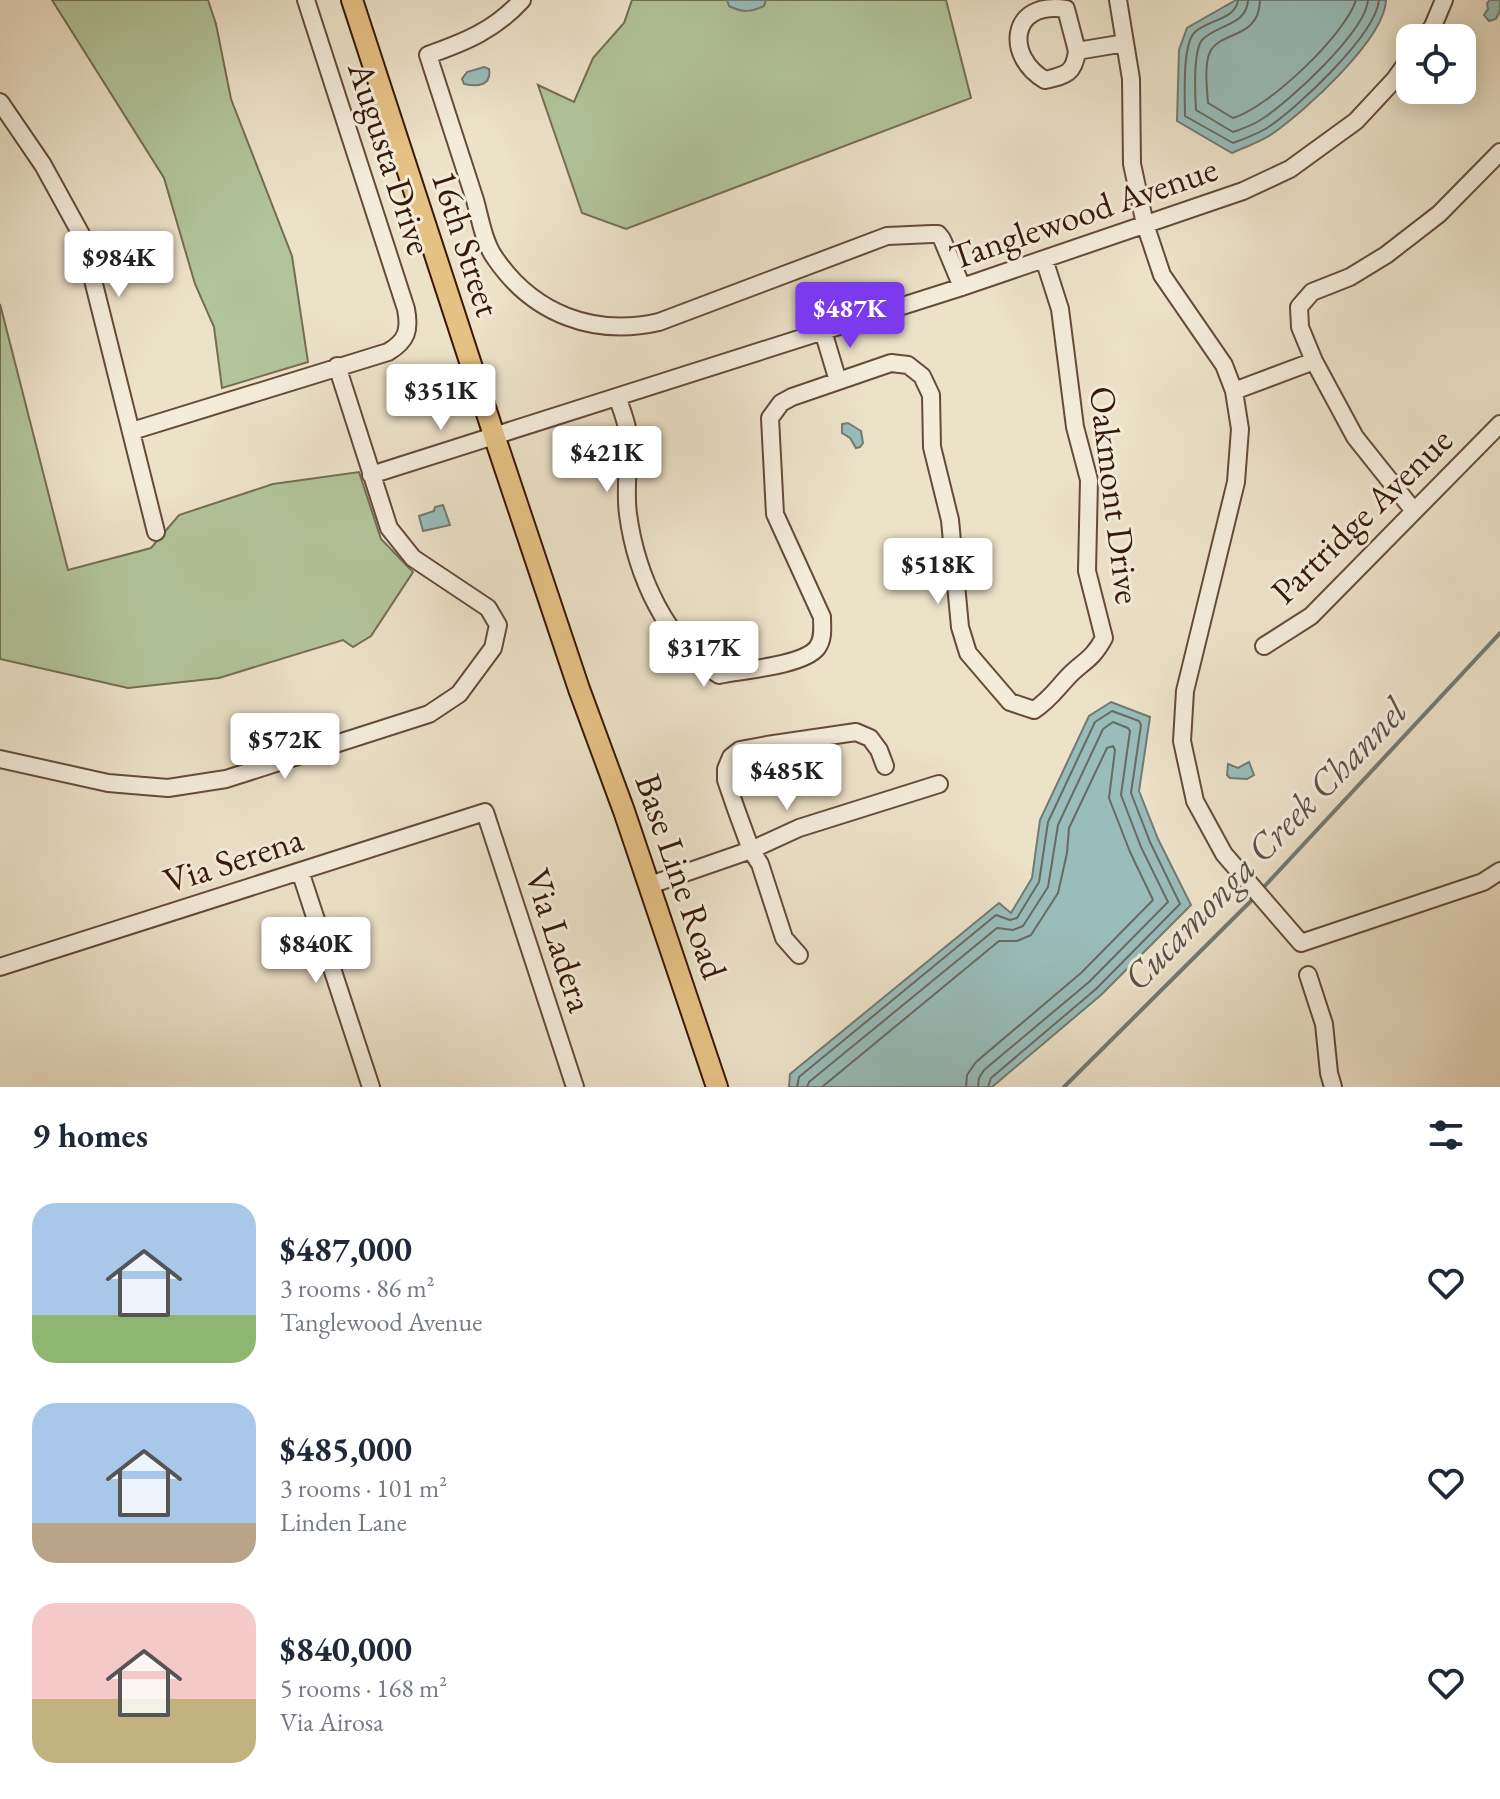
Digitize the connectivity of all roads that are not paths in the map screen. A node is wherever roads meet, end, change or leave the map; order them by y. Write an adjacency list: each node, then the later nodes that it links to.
1 (306, 0): 17 (street, Augusta Drive)
2 (352, 0): 23 (main road, 16th Street)
3 (522, 0): 14 (street)
4 (1118, 0): 7 (street)
5 (1444, 0): 6 (street)
6 (1434, 24)
7 (1125, 43): 8 (street); 12 (street)
8 (1077, 51): 8 (street)
9 (1396, 78): 12 (street, Tanglewood Avenue)
10 (0, 102): 22 (street)
11 (1500, 152): 16 (street)
12 (1145, 224): 13 (street, Tanglewood Avenue); 19 (street)
13 (1044, 259): 14 (street, Tanglewood Avenue); 18 (street, Oakmont Drive)
14 (962, 287): 15 (street, Tanglewood Avenue)
15 (823, 331): 18 (street); 20 (street, Tanglewood Avenue)
16 (1314, 361): 19 (street); 25 (street)
17 (337, 366): 22 (street); 24 (street)
18 (838, 381): 20 (street)
19 (1234, 391): 35 (street)
20 (618, 399): 23 (street, Tanglewood Avenue)
21 (1500, 424): 25 (street, Partridge Avenue)
22 (132, 431): 26 (street)
23 (494, 435): 24 (street, Tanglewood Avenue); 28 (main road, 16th Street)
24 (371, 475): 29 (street)
25 (1414, 511): 27 (street, Partridge Avenue)
26 (156, 532)
27 (1264, 646)
28 (579, 689): 36 (main road, Base Line Road)
29 (0, 759)
30 (885, 766): 33 (street)
31 (939, 784): 33 (street)
32 (485, 812): 34 (street, Via Serena); 41 (street, Via Ladera)
33 (751, 850): 36 (street); 37 (street)
34 (300, 871): 38 (street, Via Serena); 40 (street)
35 (1500, 871)
36 (650, 885): 42 (main road, Base Line Road)
37 (799, 955)
38 (0, 967)
39 (1308, 975): 43 (street)
40 (371, 1087)
41 (575, 1087)
42 (717, 1087)
43 (1333, 1087)

